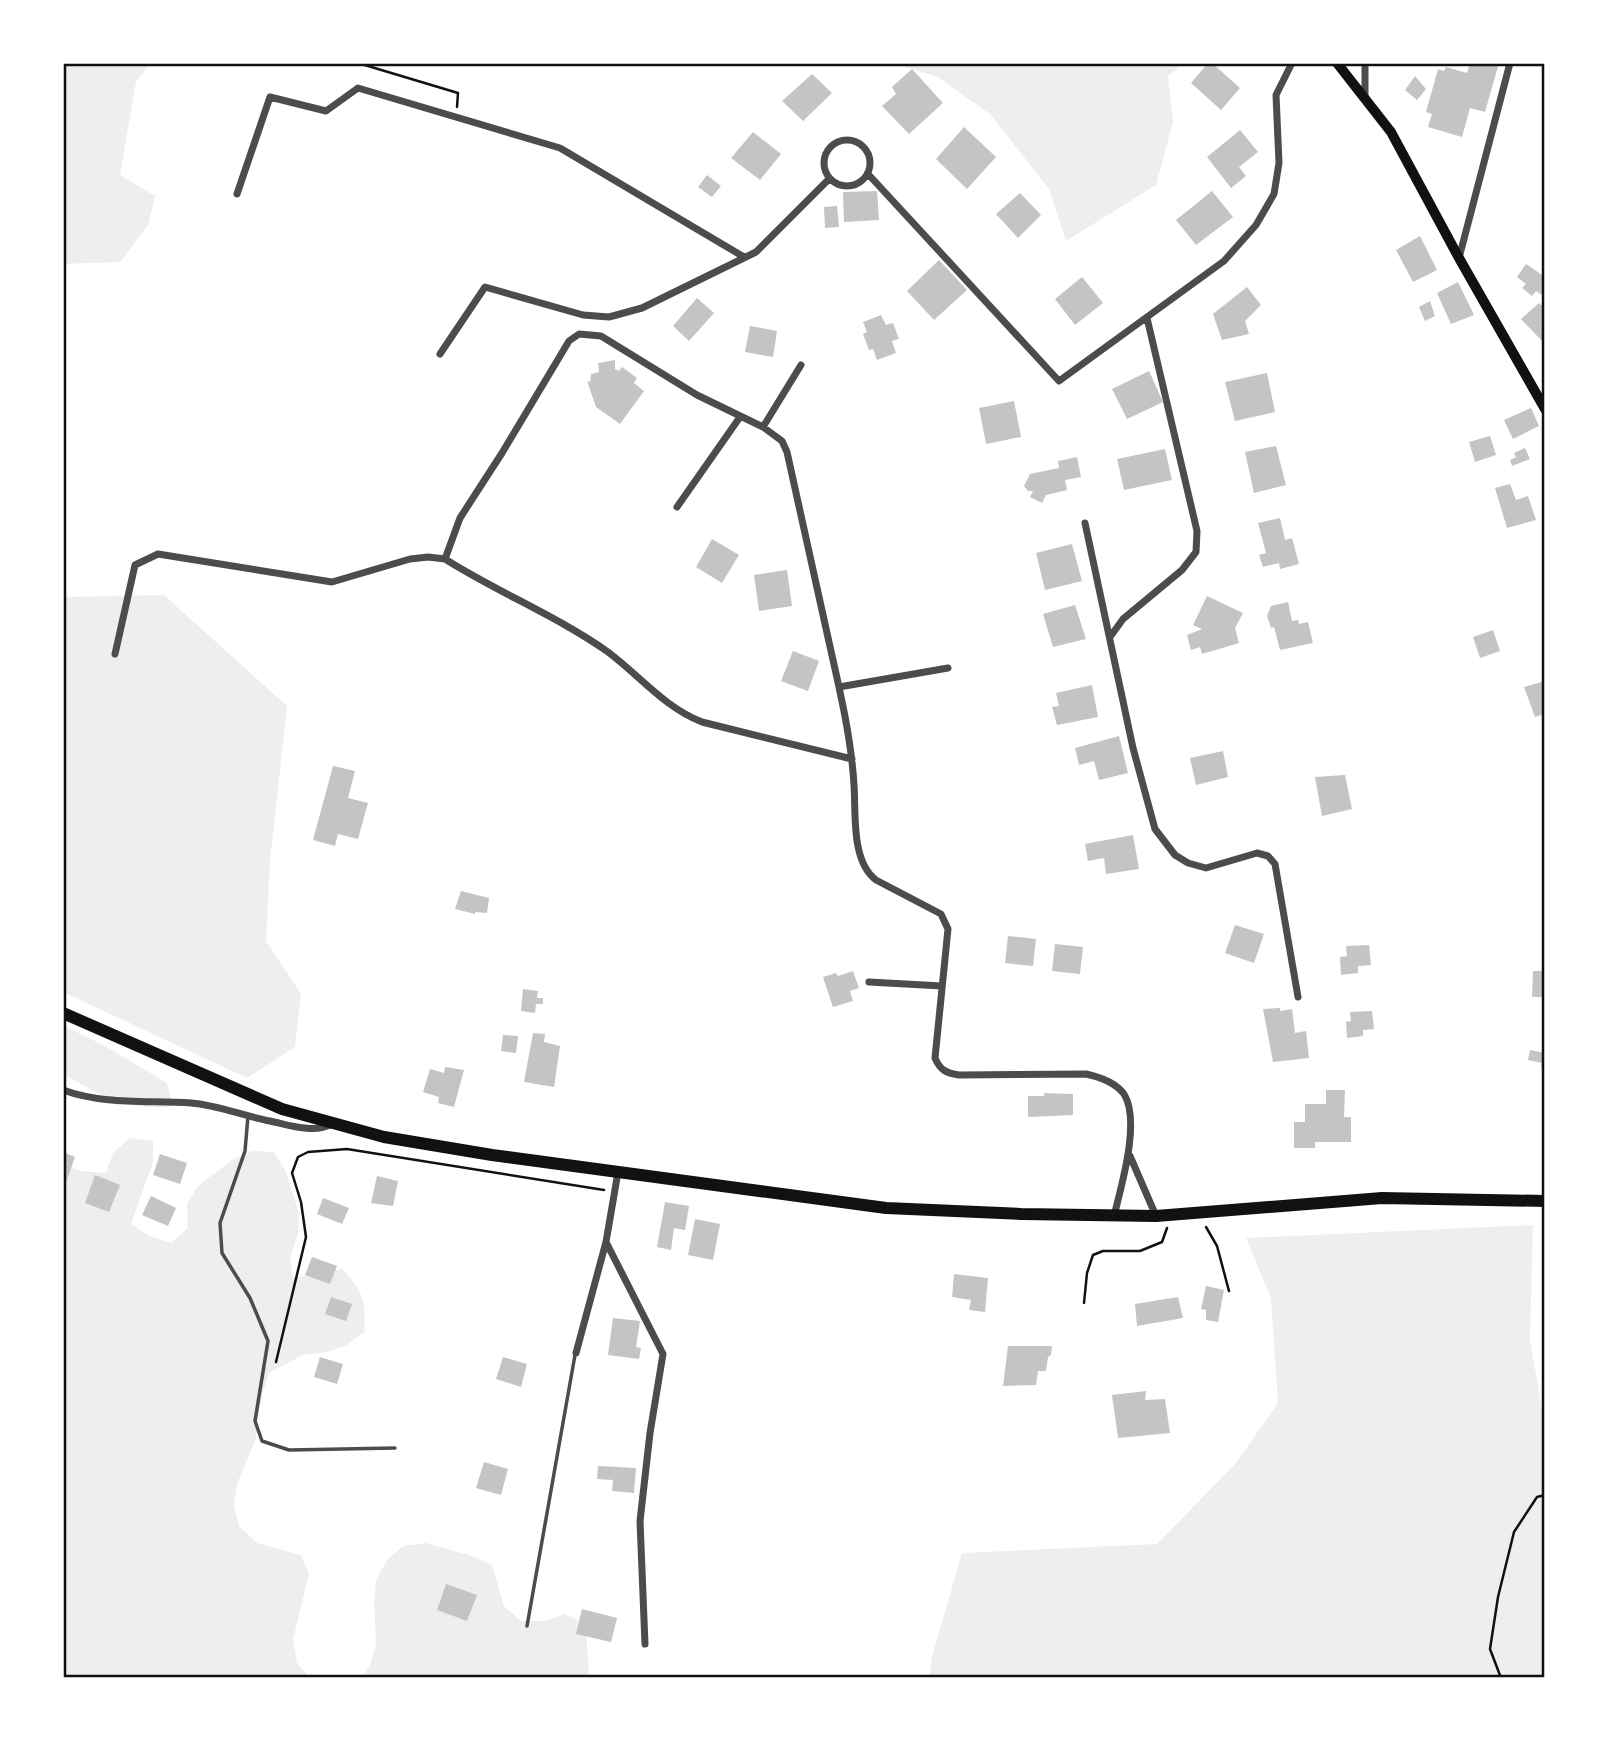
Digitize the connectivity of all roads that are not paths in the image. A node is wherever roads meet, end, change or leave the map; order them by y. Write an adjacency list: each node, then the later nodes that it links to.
1 (1292, 63): 11 (street)
2 (1337, 63): 5 (main road)
3 (1365, 63): 5 (street)
4 (1510, 63): 10 (street)
5 (1365, 98): 10 (main road)
6 (868, 174): 7 (street); 7 (street); 11 (street)
7 (829, 179): 9 (street)
8 (237, 194): 9 (street)
9 (744, 257): 12 (street)
10 (1459, 258): 14 (main road)
11 (1147, 318): 20 (street)
12 (440, 354)
13 (801, 365): 16 (street)
14 (1545, 409)
15 (740, 417): 16 (street); 17 (street); 19 (street)
16 (763, 426): 23 (street)
17 (677, 507)
18 (1084, 523): 20 (street)
19 (444, 559): 21 (street); 24 (street)
20 (1111, 637): 27 (street)
21 (115, 654)
22 (948, 668): 23 (street)
23 (839, 687): 24 (street)
24 (852, 758): 26 (street)
25 (869, 982): 26 (street)
26 (942, 986): 32 (street)
27 (1298, 997)
28 (63, 1013): 31 (main road)
29 (63, 1090): 30 (street)
30 (248, 1116): 31 (street); 39 (lane)
31 (333, 1123): 33 (main road)
32 (1130, 1156): 35 (street); 36 (street)
33 (618, 1172): 35 (main road); 37 (street)
34 (1545, 1201): 36 (main road)
35 (1114, 1216): 36 (main road)
36 (1156, 1216)
37 (606, 1242): 38 (street); 41 (street)
38 (576, 1353): 40 (lane)
39 (395, 1448)
40 (527, 1626)
41 (645, 1644)

